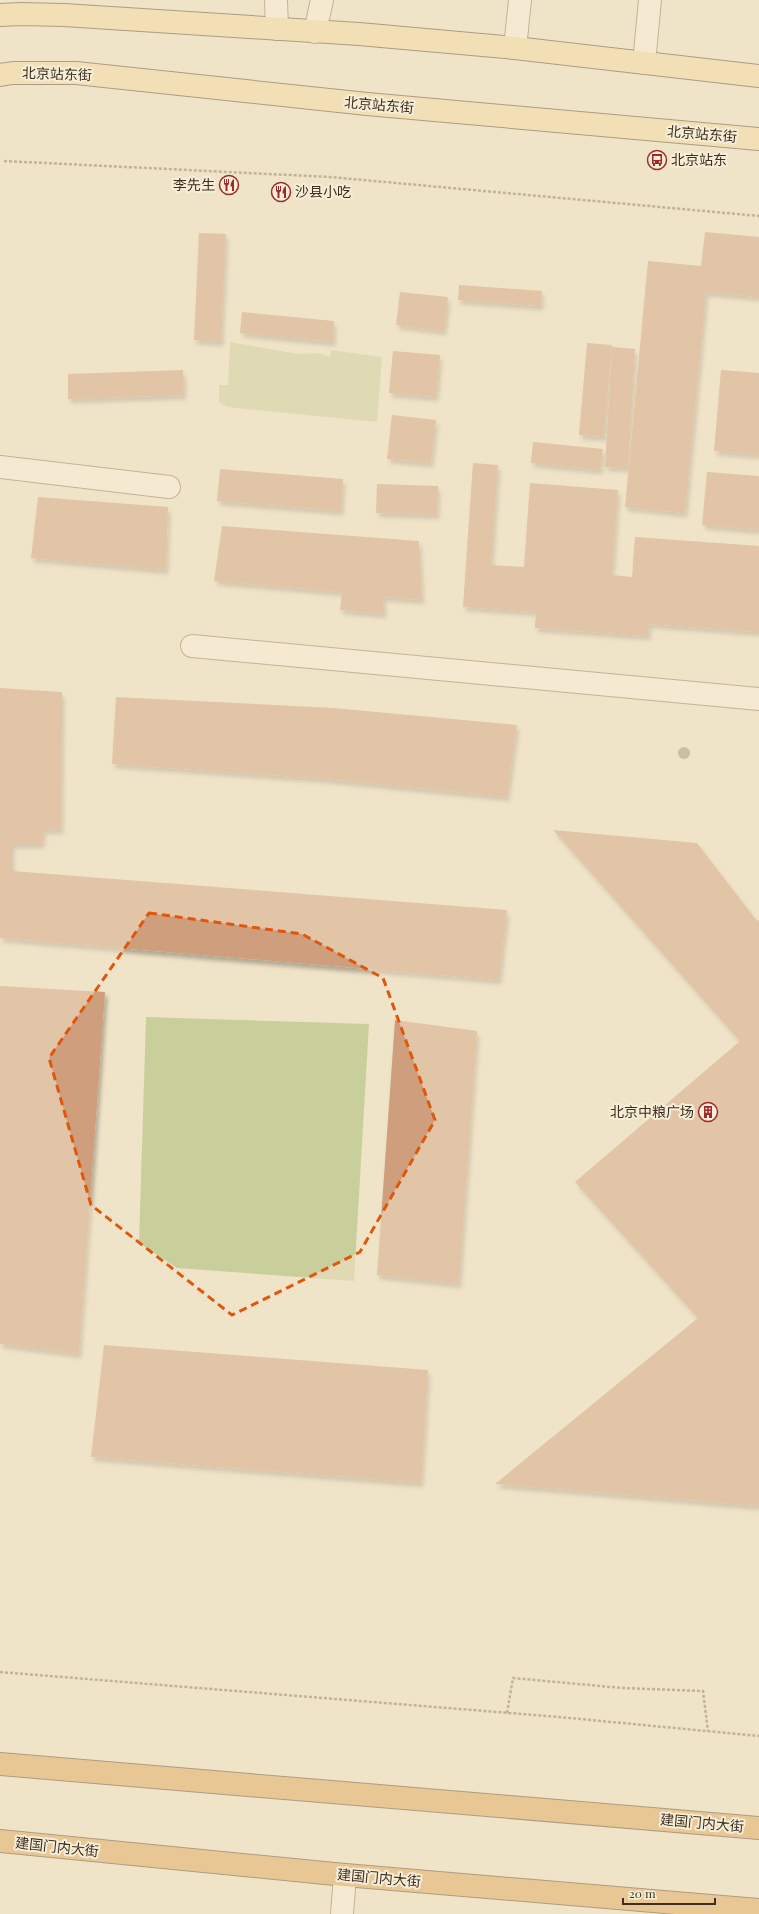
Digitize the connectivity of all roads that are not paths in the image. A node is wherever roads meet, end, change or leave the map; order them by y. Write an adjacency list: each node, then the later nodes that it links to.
1 (276, 0): 6 (street)
2 (322, 0): 7 (street)
3 (520, 0): 8 (street)
4 (650, 0): 9 (street)
5 (0, 16): 6 (main road)
6 (277, 29): 7 (main road)
7 (315, 32): 8 (main road)
8 (515, 48): 9 (main road)
9 (644, 63): 11 (main road)
10 (0, 75): 12 (main road, 北京站东街)
11 (759, 76)
12 (759, 138)
13 (0, 467): 14 (street)
14 (169, 487)
15 (192, 646): 16 (street)
16 (759, 699)
17 (0, 1764): 18 (highway, 建国门内大街)
18 (759, 1828)
19 (0, 1842): 20 (highway, 建国门内大街)
20 (345, 1875): 21 (highway, 建国门内大街); 22 (street)
21 (759, 1910)
22 (342, 1914)

